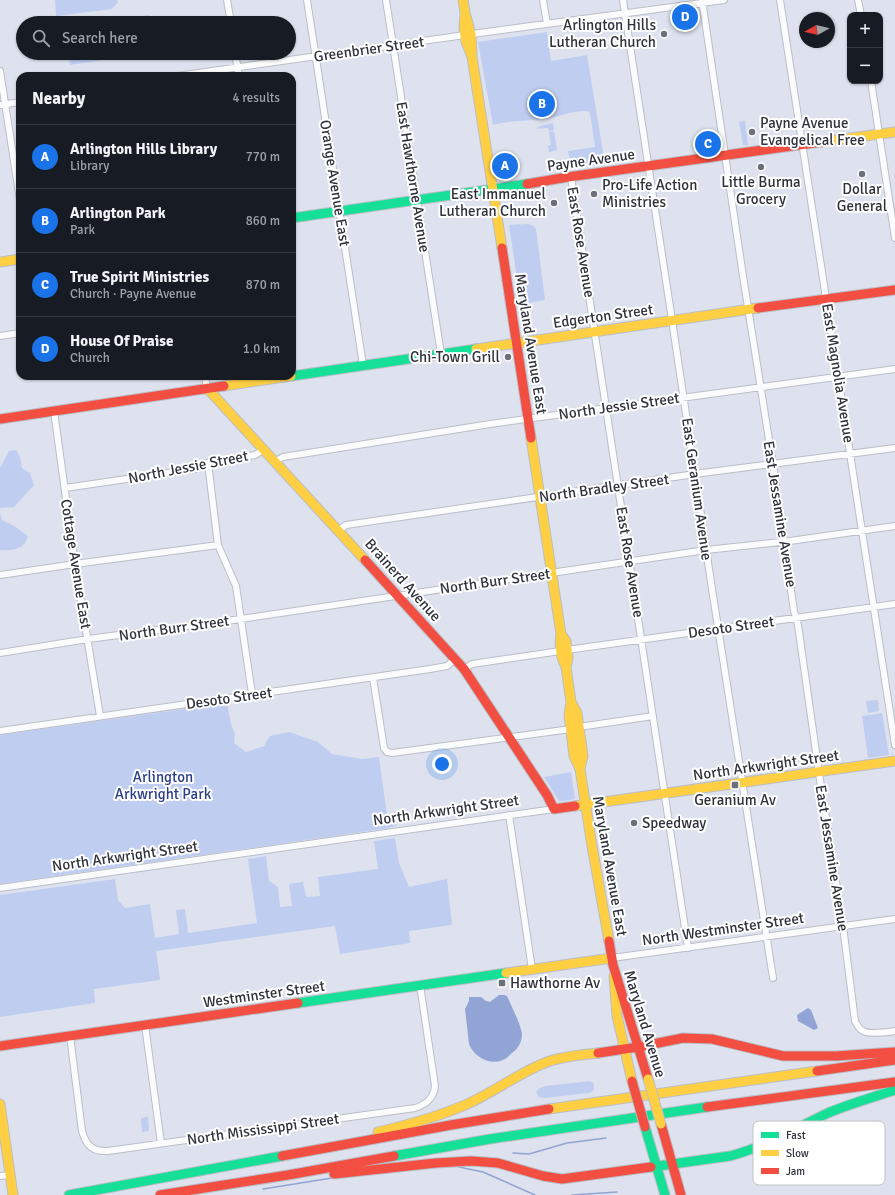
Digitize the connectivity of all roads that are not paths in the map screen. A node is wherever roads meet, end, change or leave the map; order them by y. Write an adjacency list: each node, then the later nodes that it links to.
1 (227, 0): 13 (street)
2 (307, 0): 17 (street, Orange Avenue East)
3 (386, 0): 16 (street, East Hawthorne Avenue)
4 (463, 0): 15 (main road, Maryland Avenue East)
5 (543, 0): 14 (street)
6 (623, 0): 12 (street, East Geranium Avenue)
7 (724, 0): 10 (street, Greenbrier Street)
8 (780, 0): 30 (street, East Magnolia Avenue)
9 (858, 0): 11 (street)
10 (702, 2): 12 (street, Greenbrier Street); 31 (street, East Jessamine Avenue)
11 (860, 12)
12 (625, 14): 14 (street, Greenbrier Street); 32 (street, East Geranium Avenue)
13 (230, 16)
14 (547, 24): 15 (street, Greenbrier Street)
15 (468, 35): 16 (street, Greenbrier Street); 35 (main road, Maryland Avenue East)
16 (393, 46): 17 (street, Greenbrier Street); 36 (street, East Hawthorne Avenue)
17 (315, 57): 18 (street, Greenbrier Street); 37 (street, Orange Avenue East)
18 (296, 59)
19 (236, 60): 21 (street)
20 (292, 60): 21 (street, Greenbrier Street)
21 (237, 67): 23 (street, Greenbrier Street); 24 (street)
22 (0, 71): 27 (street)
23 (204, 72)
24 (238, 72)
25 (870, 84): 29 (street)
26 (16, 103): 27 (street)
27 (2, 105): 34 (street)
28 (895, 132): 29 (main road, Payne Avenue)
29 (878, 134): 30 (main road, Payne Avenue); 39 (street)
30 (802, 144): 31 (main road, Payne Avenue); 43 (street, East Magnolia Avenue)
31 (725, 156): 32 (main road, Payne Avenue); 44 (street, East Jessamine Avenue)
32 (648, 167): 33 (main road, Payne Avenue); 45 (street, East Geranium Avenue)
33 (571, 176): 35 (main road, Payne Avenue); 46 (street, East Rose Avenue)
34 (16, 179)
35 (492, 188): 36 (main road, Payne Avenue); 49 (main road, Maryland Avenue East)
36 (417, 199): 37 (main road, Payne Avenue); 50 (street, East Hawthorne Avenue)
37 (340, 211): 38 (main road, Payne Avenue); 51 (street, Orange Avenue East)
38 (296, 217)
39 (895, 238)
40 (16, 260): 41 (main road)
41 (0, 262)
42 (895, 290): 43 (main road, Edgerton Street)
43 (826, 299): 44 (main road, Edgerton Street); 54 (street, East Magnolia Avenue)
44 (748, 310): 45 (main road, Edgerton Street); 57 (street, East Jessamine Avenue)
45 (672, 320): 46 (main road, Edgerton Street); 59 (street, East Geranium Avenue)
46 (594, 332): 49 (main road, Edgerton Street); 60 (street, East Rose Avenue)
47 (16, 334): 48 (street)
48 (0, 336)
49 (517, 343): 50 (main road, Edgerton Street); 62 (main road, Maryland Avenue East)
50 (441, 354): 51 (main road, Edgerton Street)
51 (363, 365): 53 (main road, Edgerton Street)
52 (895, 369): 54 (street, North Jessie Street)
53 (296, 375)
54 (838, 377): 57 (street, North Jessie Street); 66 (street, East Magnolia Avenue)
55 (206, 380): 58 (street)
56 (261, 380): 58 (main road, Edgerton Street)
57 (760, 386): 59 (street, North Jessie Street); 69 (street, East Jessamine Avenue)
58 (207, 388): 61 (main road, Edgerton Street); 65 (main road, Brainerd Avenue)
59 (683, 398): 60 (street, North Jessie Street); 70 (street, East Geranium Avenue)
60 (606, 409): 62 (street, North Jessie Street); 71 (street, East Rose Avenue)
61 (54, 411): 63 (main road, Edgerton Street); 72 (street, Cottage Avenue East)
62 (528, 418): 67 (street, North Jessie Street); 73 (main road, Maryland Avenue East)
63 (0, 419)
64 (895, 448): 66 (street, North Bradley Street)
65 (263, 450): 67 (main road, Brainerd Avenue); 68 (street, North Jessie Street)
66 (850, 454): 69 (street, North Bradley Street); 76 (street, East Magnolia Avenue)
67 (274, 462): 75 (main road, Brainerd Avenue)
68 (208, 463): 72 (street, North Jessie Street); 78 (street)
69 (773, 465): 70 (street, North Bradley Street); 77 (street, East Jessamine Avenue)
70 (695, 475): 71 (street, North Bradley Street); 79 (street, East Geranium Avenue)
71 (618, 486): 73 (street, North Bradley Street); 80 (street, East Rose Avenue)
72 (65, 488): 81 (street, Cottage Avenue East)
73 (540, 498): 75 (street, North Bradley Street); 82 (main road, Maryland Avenue East)
74 (895, 526): 76 (street, North Burr Street)
75 (338, 531): 84 (main road, Brainerd Avenue)
76 (862, 531): 77 (street, North Burr Street); 86 (street, East Magnolia Avenue)
77 (784, 541): 79 (street, North Burr Street); 87 (street, East Jessamine Avenue)
78 (218, 545): 81 (street); 88 (street)
79 (706, 550): 80 (street, North Burr Street); 89 (street, East Geranium Avenue)
80 (630, 562): 82 (street, North Burr Street); 91 (street, East Rose Avenue)
81 (75, 564): 83 (street); 90 (street, Cottage Avenue East)
82 (551, 574): 84 (street, North Burr Street); 92 (main road, Maryland Avenue East)
83 (0, 575)
84 (398, 595): 88 (street, North Burr Street); 94 (main road, Brainerd Avenue)
85 (895, 604): 86 (street, Desoto Street)
86 (874, 607): 87 (street, Desoto Street); 103 (street, East Magnolia Avenue)
87 (796, 618): 89 (street, Desoto Street); 105 (street, East Jessamine Avenue)
88 (241, 619): 90 (street, North Burr Street); 97 (street)
89 (719, 629): 91 (street, Desoto Street); 106 (street, East Geranium Avenue)
90 (88, 639): 93 (street, North Burr Street); 98 (street, Cottage Avenue East)
91 (642, 640): 92 (street, Desoto Street); 99 (street, East Rose Avenue)
92 (564, 650): 95 (street, Desoto Street); 100 (main road, Maryland Avenue East)
93 (0, 653)
94 (455, 659): 95 (main road, Brainerd Avenue); 96 (street, Desoto Street)
95 (464, 669): 102 (main road, Brainerd Avenue)
96 (373, 678): 97 (street, Desoto Street); 102 (street)
97 (252, 694): 98 (street, Desoto Street)
98 (100, 716): 101 (street, Desoto Street)
99 (653, 716): 100 (street); 107 (street, East Rose Avenue)
100 (575, 728): 102 (street); 108 (main road, Maryland Avenue East)
101 (0, 731)
102 (510, 738): 109 (main road, Brainerd Avenue)
103 (895, 745)
104 (895, 761): 105 (main road, North Arkwright Street)
105 (819, 772): 106 (main road, North Arkwright Street); 113 (street, East Jessamine Avenue)
106 (742, 783): 107 (main road, North Arkwright Street); 114 (street, East Geranium Avenue)
107 (664, 794): 108 (main road, North Arkwright Street); 115 (street, East Rose Avenue)
108 (586, 805): 109 (main road, North Arkwright Street); 116 (main road, Maryland Avenue East)
109 (554, 809): 110 (street, North Arkwright Street)
110 (509, 815): 111 (street, North Arkwright Street); 118 (street)
111 (0, 888)
112 (895, 919): 113 (street, North Westminster Street)
113 (843, 926): 114 (street, North Westminster Street); 122 (street, East Jessamine Avenue)
114 (766, 937): 115 (street, North Westminster Street); 119 (street, East Geranium Avenue)
115 (688, 948): 116 (street, North Westminster Street)
116 (612, 958): 117 (main road, Maryland Avenue East); 118 (main road, North Westminster Street)
117 (614, 968): 125 (main road, Maryland Avenue); 126 (main road, Maryland Avenue)
118 (532, 969): 120 (main road, Westminster Street)
119 (773, 978)
120 (420, 985): 121 (main road, Westminster Street); 133 (street, North Mississippi Street)
121 (145, 1025): 123 (main road, Westminster Street); 133 (street)
122 (895, 1031)
123 (70, 1036): 124 (main road, Westminster Street); 133 (street, North Mississippi Street)
124 (0, 1046)
125 (638, 1047): 126 (main road); 127 (main road); 136 (main road, Maryland Avenue, bridge)
126 (623, 1049): 135 (main road); 137 (main road, Maryland Avenue, bridge)
127 (895, 1052)
128 (895, 1060): 135 (main road)
129 (895, 1082): 139 (main road)
130 (895, 1090): 132 (main road)
131 (0, 1104): 138 (main road)
132 (811, 1121)
133 (161, 1143)
134 (753, 1149): 136 (main road)
135 (285, 1155): 142 (main road)
136 (672, 1164): 137 (main road); 145 (main road, Maryland Avenue)
137 (656, 1166): 139 (main road); 144 (main road, Maryland Avenue)
138 (10, 1175): 140 (street); 141 (main road)
139 (288, 1175): 143 (main road)
140 (0, 1176)
141 (12, 1190)
142 (69, 1195)
143 (160, 1195)
144 (666, 1195)
145 (681, 1195)

